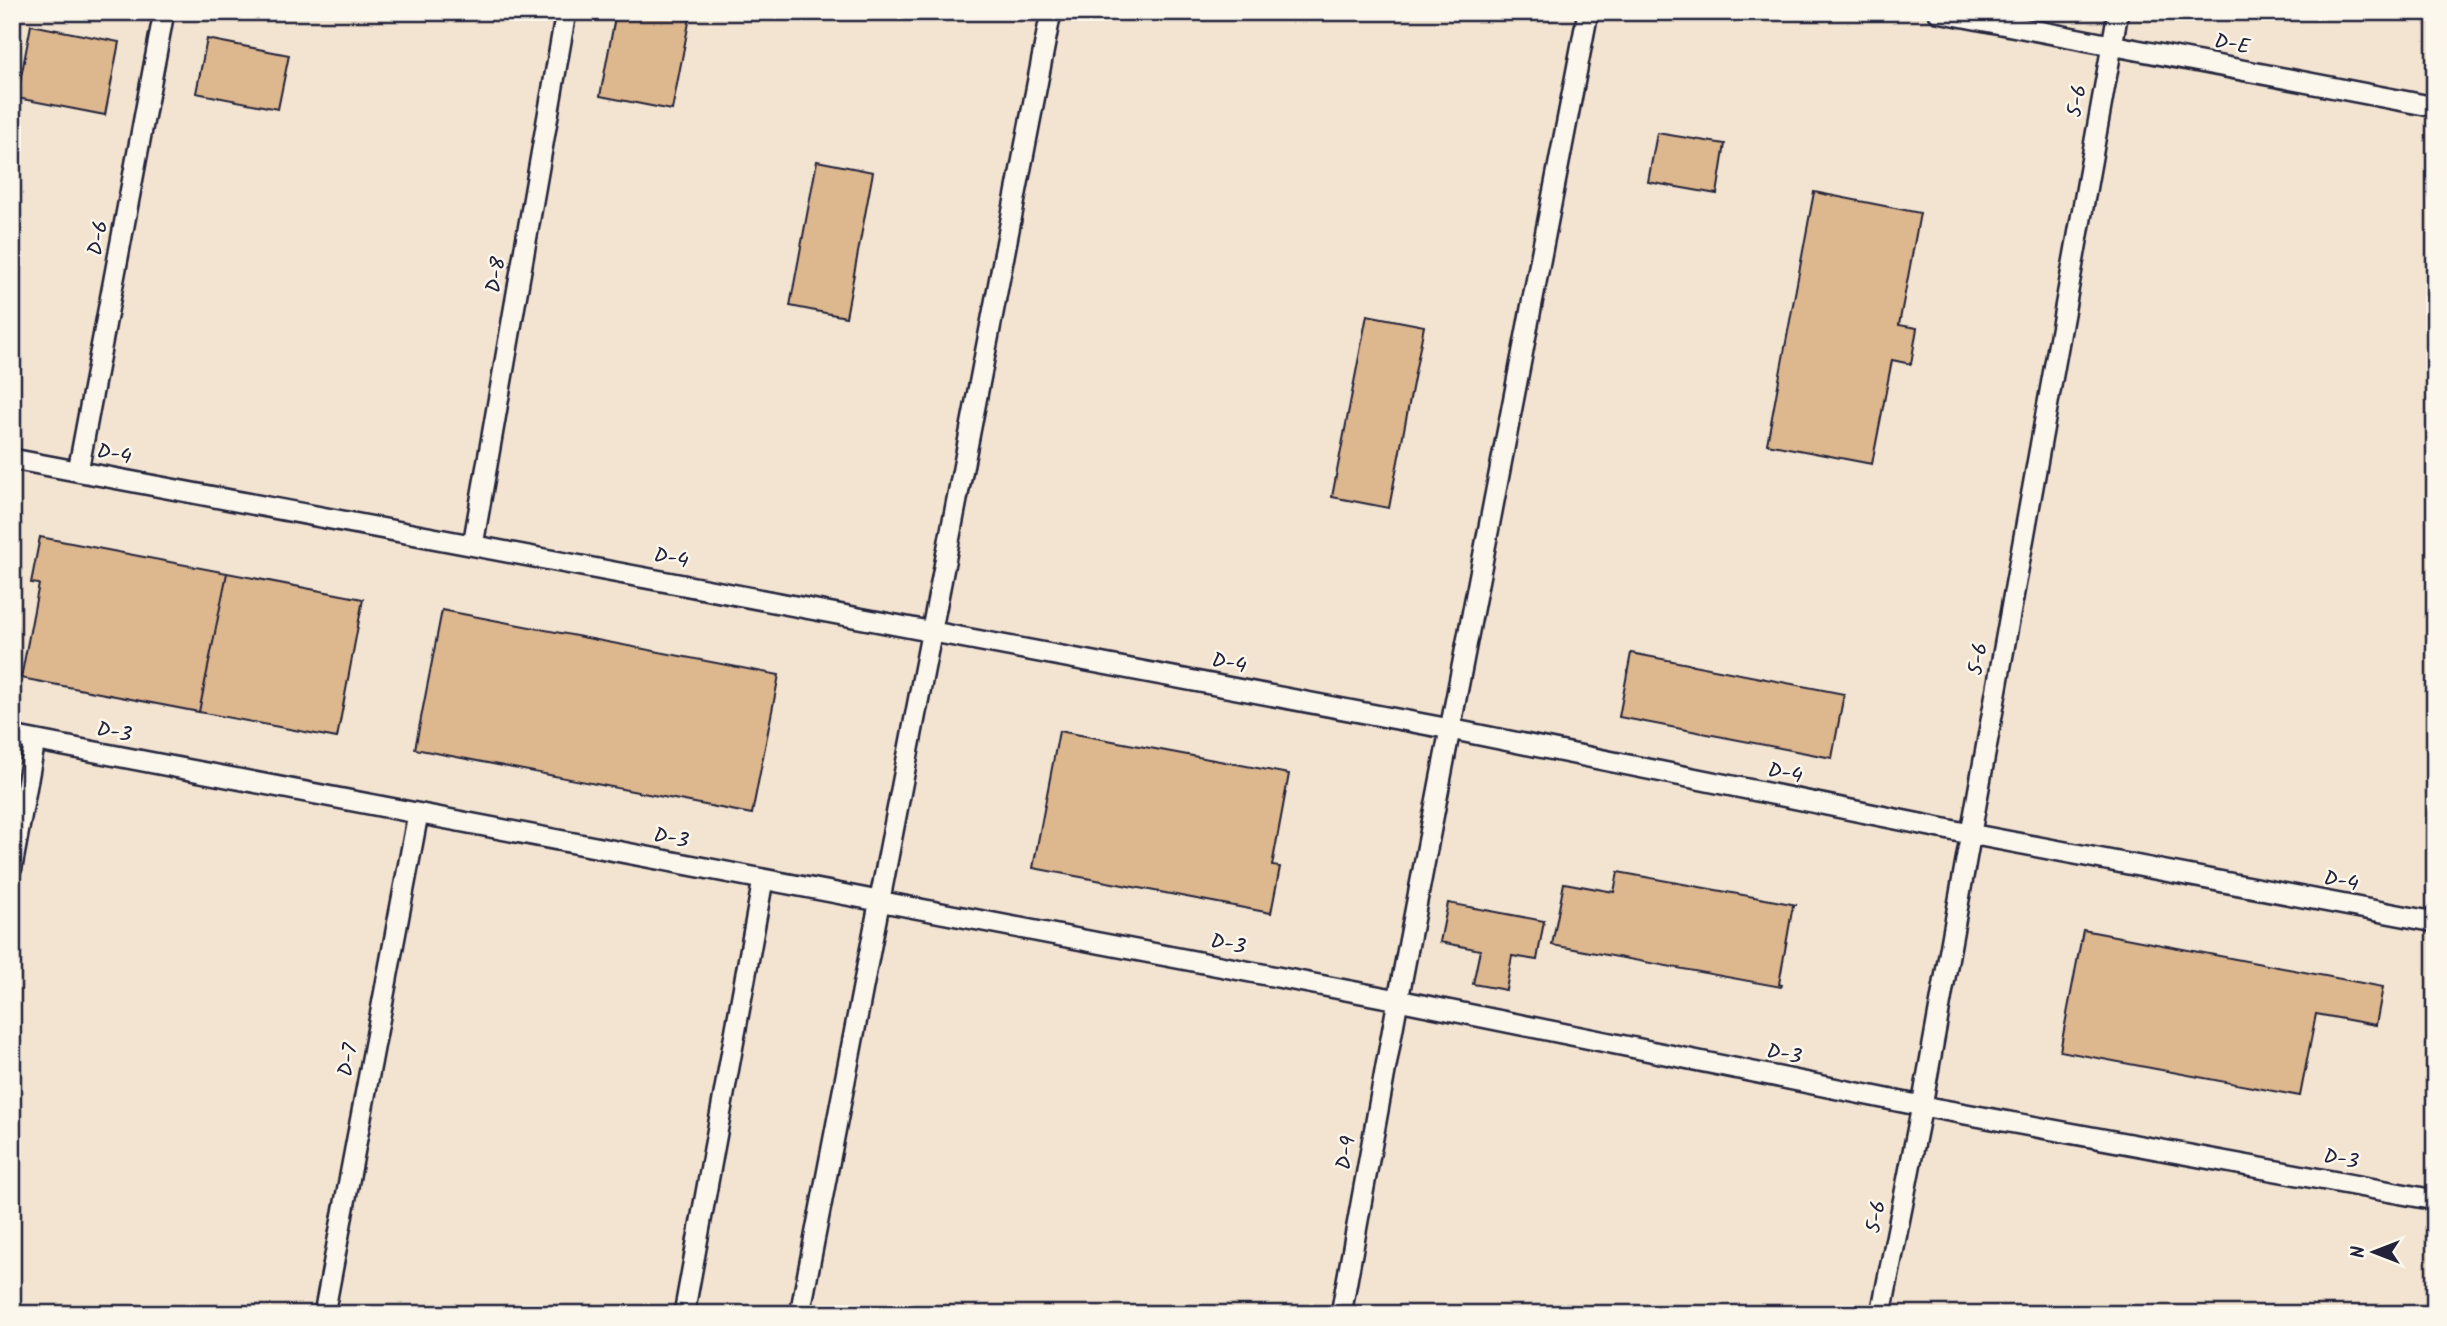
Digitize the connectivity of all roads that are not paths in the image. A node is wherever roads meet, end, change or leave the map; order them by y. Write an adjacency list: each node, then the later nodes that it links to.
1 (164, 12): 10 (lane, D-6)
2 (566, 12): 11 (lane, D-8)
3 (1051, 12): 12 (lane)
4 (1588, 12): 13 (lane, D-9)
5 (1938, 12): 7 (lane, D-E)
6 (2118, 12): 7 (lane, 5-6)
7 (2111, 45): 8 (lane, D-E); 17 (lane, 5-6)
8 (2435, 107)
9 (12, 459): 10 (lane, D-4)
10 (78, 471): 11 (lane, D-4)
11 (473, 545): 12 (lane, D-4)
12 (932, 630): 13 (lane, D-4); 20 (lane)
13 (1450, 729): 17 (lane, D-4); 22 (lane, D-9)
14 (12, 736): 15 (lane, D-3)
15 (35, 741): 16 (lane, D-3); 18 (lane)
16 (418, 814): 19 (lane, D-3); 25 (lane, D-7)
17 (1970, 834): 21 (lane, D-4); 23 (lane, 5-6)
18 (12, 867)
19 (763, 880): 20 (lane, D-3); 26 (lane)
20 (879, 902): 22 (lane, D-3); 27 (lane)
21 (2435, 922)
22 (1398, 1000): 23 (lane, D-3); 28 (lane, D-9)
23 (1922, 1106): 24 (lane, D-3); 29 (lane, 5-6)
24 (2435, 1200)
25 (324, 1314)
26 (684, 1314)
27 (800, 1314)
28 (1341, 1314)
29 (1881, 1314)

